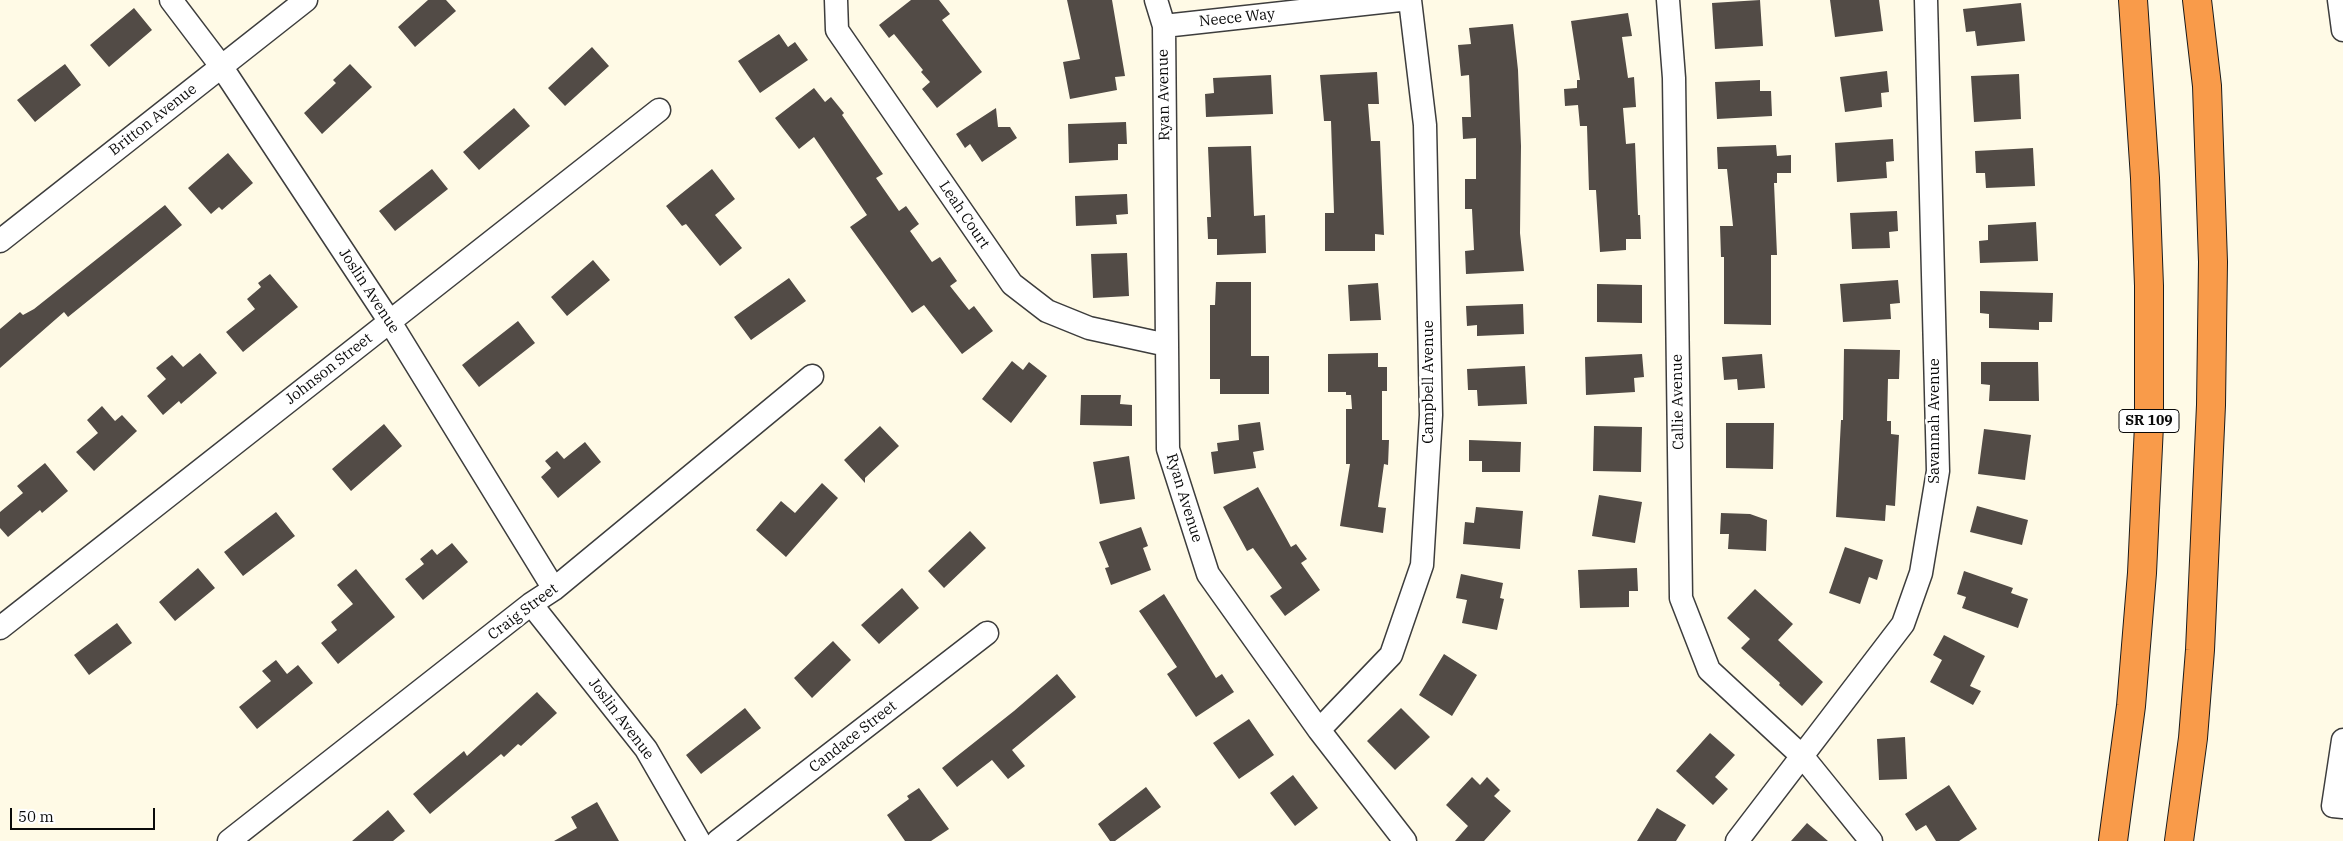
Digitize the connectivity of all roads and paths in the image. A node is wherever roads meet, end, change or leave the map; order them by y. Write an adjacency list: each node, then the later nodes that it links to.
1 (172, 0): 14 (street, Joslin Avenue)
2 (306, 0): 14 (street, Britton Avenue)
3 (836, 0): 18 (street, Leah Court)
4 (1156, 0): 12 (street, Ryan Avenue)
5 (1400, 0): 12 (street, Neece Way)
6 (1410, 0): 24 (street, Campbell Avenue)
7 (1668, 0): 26 (street, Callie Avenue)
8 (1926, 0): 26 (street, Savannah Avenue)
9 (2132, 0): 34 (highway, SR 109)
10 (2197, 0): 35 (highway)
11 (2339, 0): 13 (street)
12 (1164, 26): 18 (street, Ryan Avenue)
13 (2343, 30)
14 (221, 66): 16 (street, Britton Avenue); 17 (street, Joslin Avenue)
15 (659, 110): 17 (street, Johnson Street)
16 (0, 241)
17 (390, 322): 20 (street, Joslin Avenue); 22 (street, Johnson Street)
18 (1167, 345): 24 (street, Ryan Avenue)
19 (812, 376): 20 (street, Craig Street)
20 (554, 589): 21 (street, Craig Street)
21 (531, 604): 28 (street, Craig Street); 29 (street, Joslin Avenue)
22 (0, 628)
23 (987, 633): 30 (street, Candace Street)
24 (1318, 730): 31 (street, Ryan Avenue)
25 (2343, 740): 27 (street)
26 (1803, 757): 32 (street, Savannah Avenue); 33 (street, Callie Avenue)
27 (2343, 807)
28 (229, 841)
29 (699, 841)
30 (718, 841)
31 (1405, 841)
32 (1737, 841)
33 (1871, 841)
34 (2113, 841)
35 (2179, 841)

